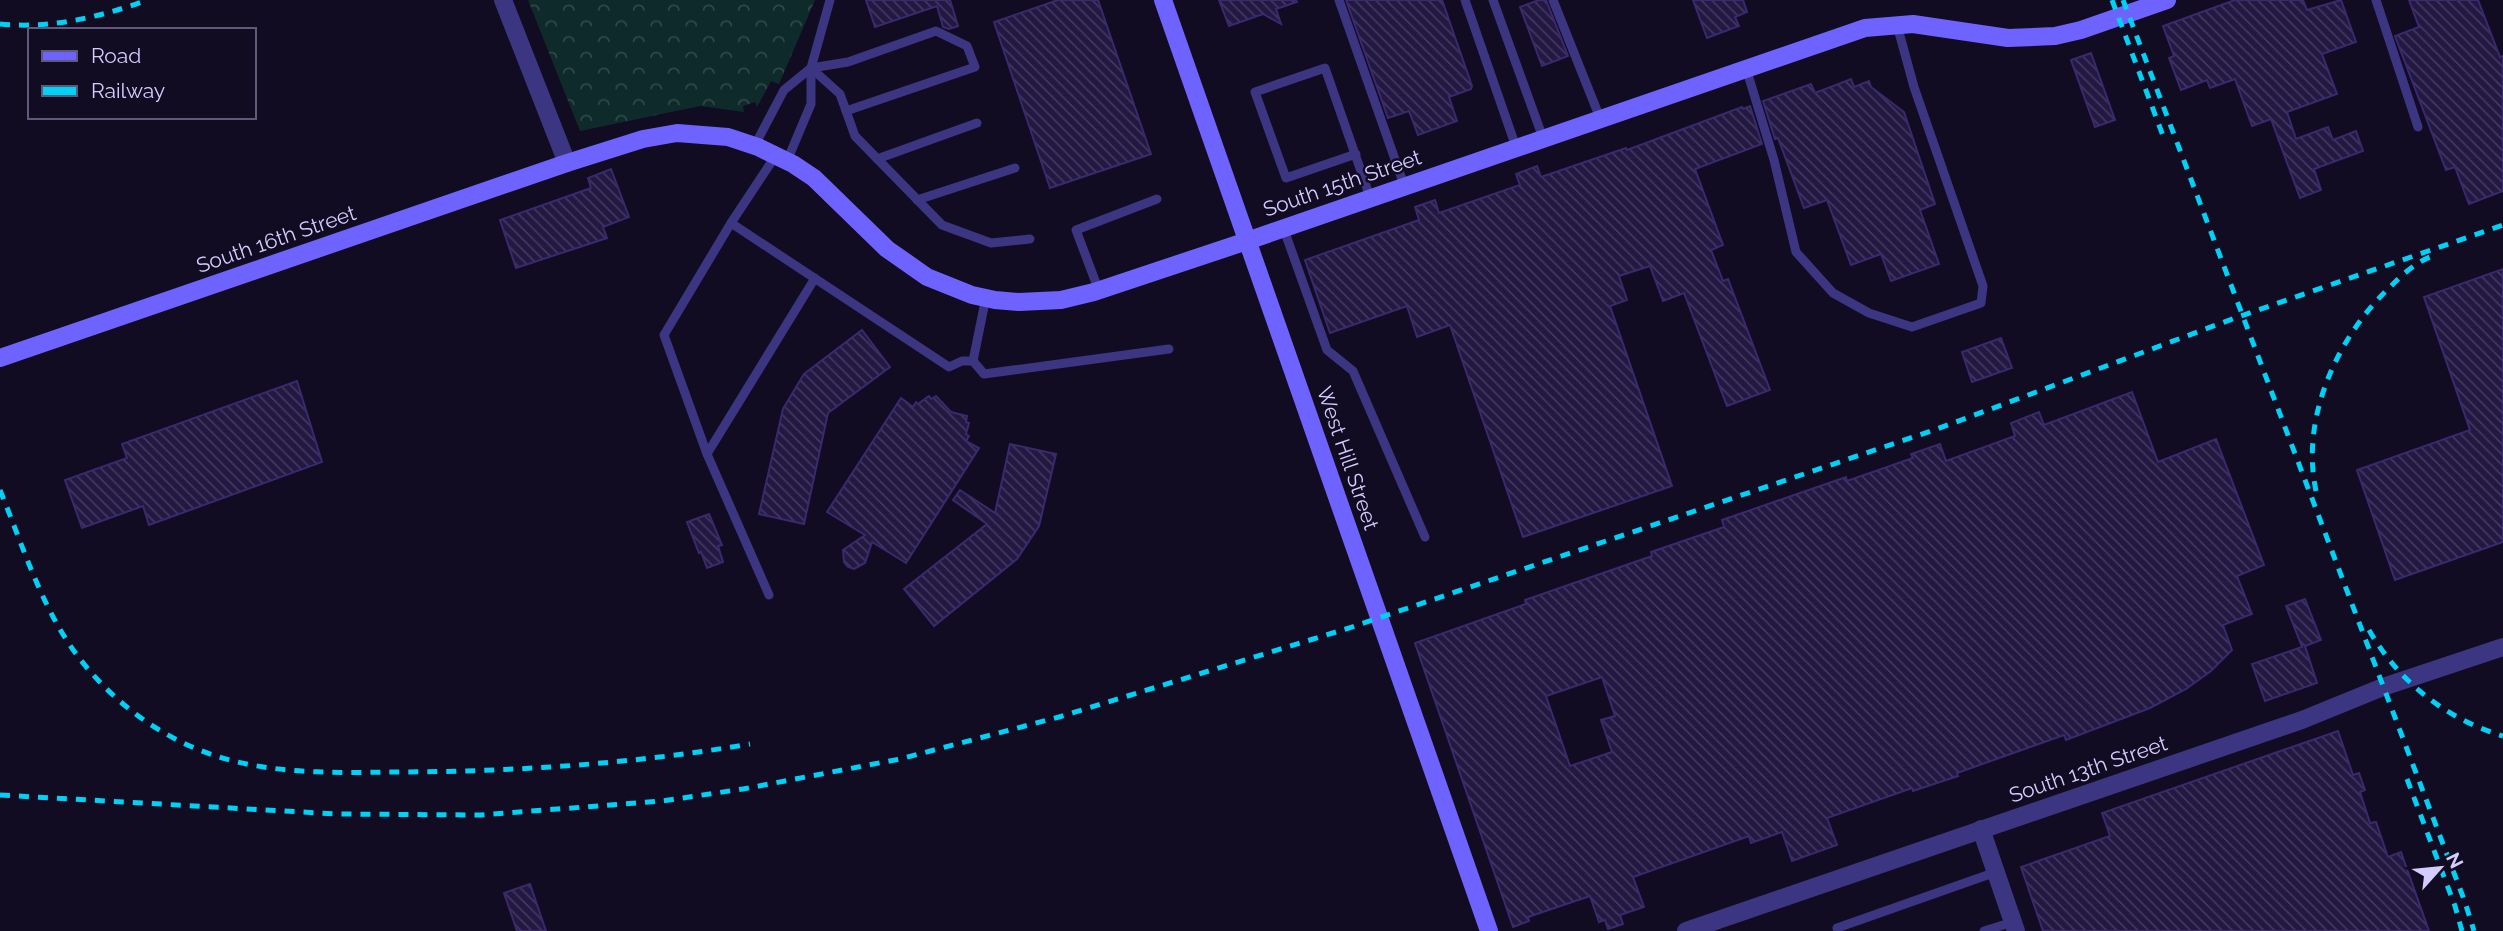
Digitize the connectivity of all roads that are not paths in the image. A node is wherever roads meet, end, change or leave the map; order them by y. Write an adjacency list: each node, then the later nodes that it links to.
1 (503, 0): 23 (street)
2 (830, 0): 11 (lane)
3 (1163, 0): 32 (street, West Hill Street)
4 (1339, 0): 25 (lane)
5 (1465, 0): 19 (lane)
6 (1493, 0): 17 (lane)
7 (1553, 0): 14 (lane)
8 (2167, 0): 10 (street, South 15th Street)
9 (2376, 0): 16 (lane)
10 (1896, 24): 12 (street, South 15th Street); 12 (lane)
11 (811, 68): 13 (lane); 13 (lane); 18 (lane); 21 (lane)
12 (1746, 68): 14 (street, South 15th Street)
13 (846, 111): 22 (lane)
14 (1600, 118): 17 (street, South 15th Street)
15 (977, 123): 22 (lane)
16 (2418, 127)
17 (1543, 138): 19 (street, South 15th Street)
18 (755, 145): 21 (street, South 15th Street); 23 (street, South 15th Street)
19 (1517, 147): 25 (street, South 15th Street)
20 (1356, 154): 20 (lane); 26 (lane)
21 (781, 158): 29 (lane); 35 (street, South 15th Street)
22 (877, 159): 28 (lane)
23 (566, 163): 37 (street, South 16th Street)
24 (1015, 168): 28 (lane)
25 (1404, 185): 26 (street, South 15th Street)
26 (1370, 197): 30 (street, South 15th Street)
27 (1157, 199): 34 (lane)
28 (917, 200): 31 (lane)
29 (732, 223): 33 (lane); 39 (lane)
30 (1283, 227): 32 (street, South 15th Street); 40 (lane)
31 (1030, 239)
32 (1247, 241): 34 (street, South 15th Street); 46 (street, West Hill Street)
33 (815, 278): 38 (lane); 39 (lane)
34 (1098, 290): 35 (street, South 15th Street)
35 (986, 298): 38 (lane)
36 (1169, 349): 38 (lane)
37 (0, 358)
38 (973, 361)
39 (707, 454): 41 (lane)
40 (1425, 537)
41 (769, 596)
42 (2503, 647): 43 (street, South 13th Street)
43 (1981, 829): 44 (street); 47 (street, South 13th Street)
44 (1996, 872): 45 (street); 48 (lane)
45 (2015, 926): 49 (lane)
46 (1489, 931)
47 (1686, 931)
48 (1838, 931)
49 (1984, 931)

